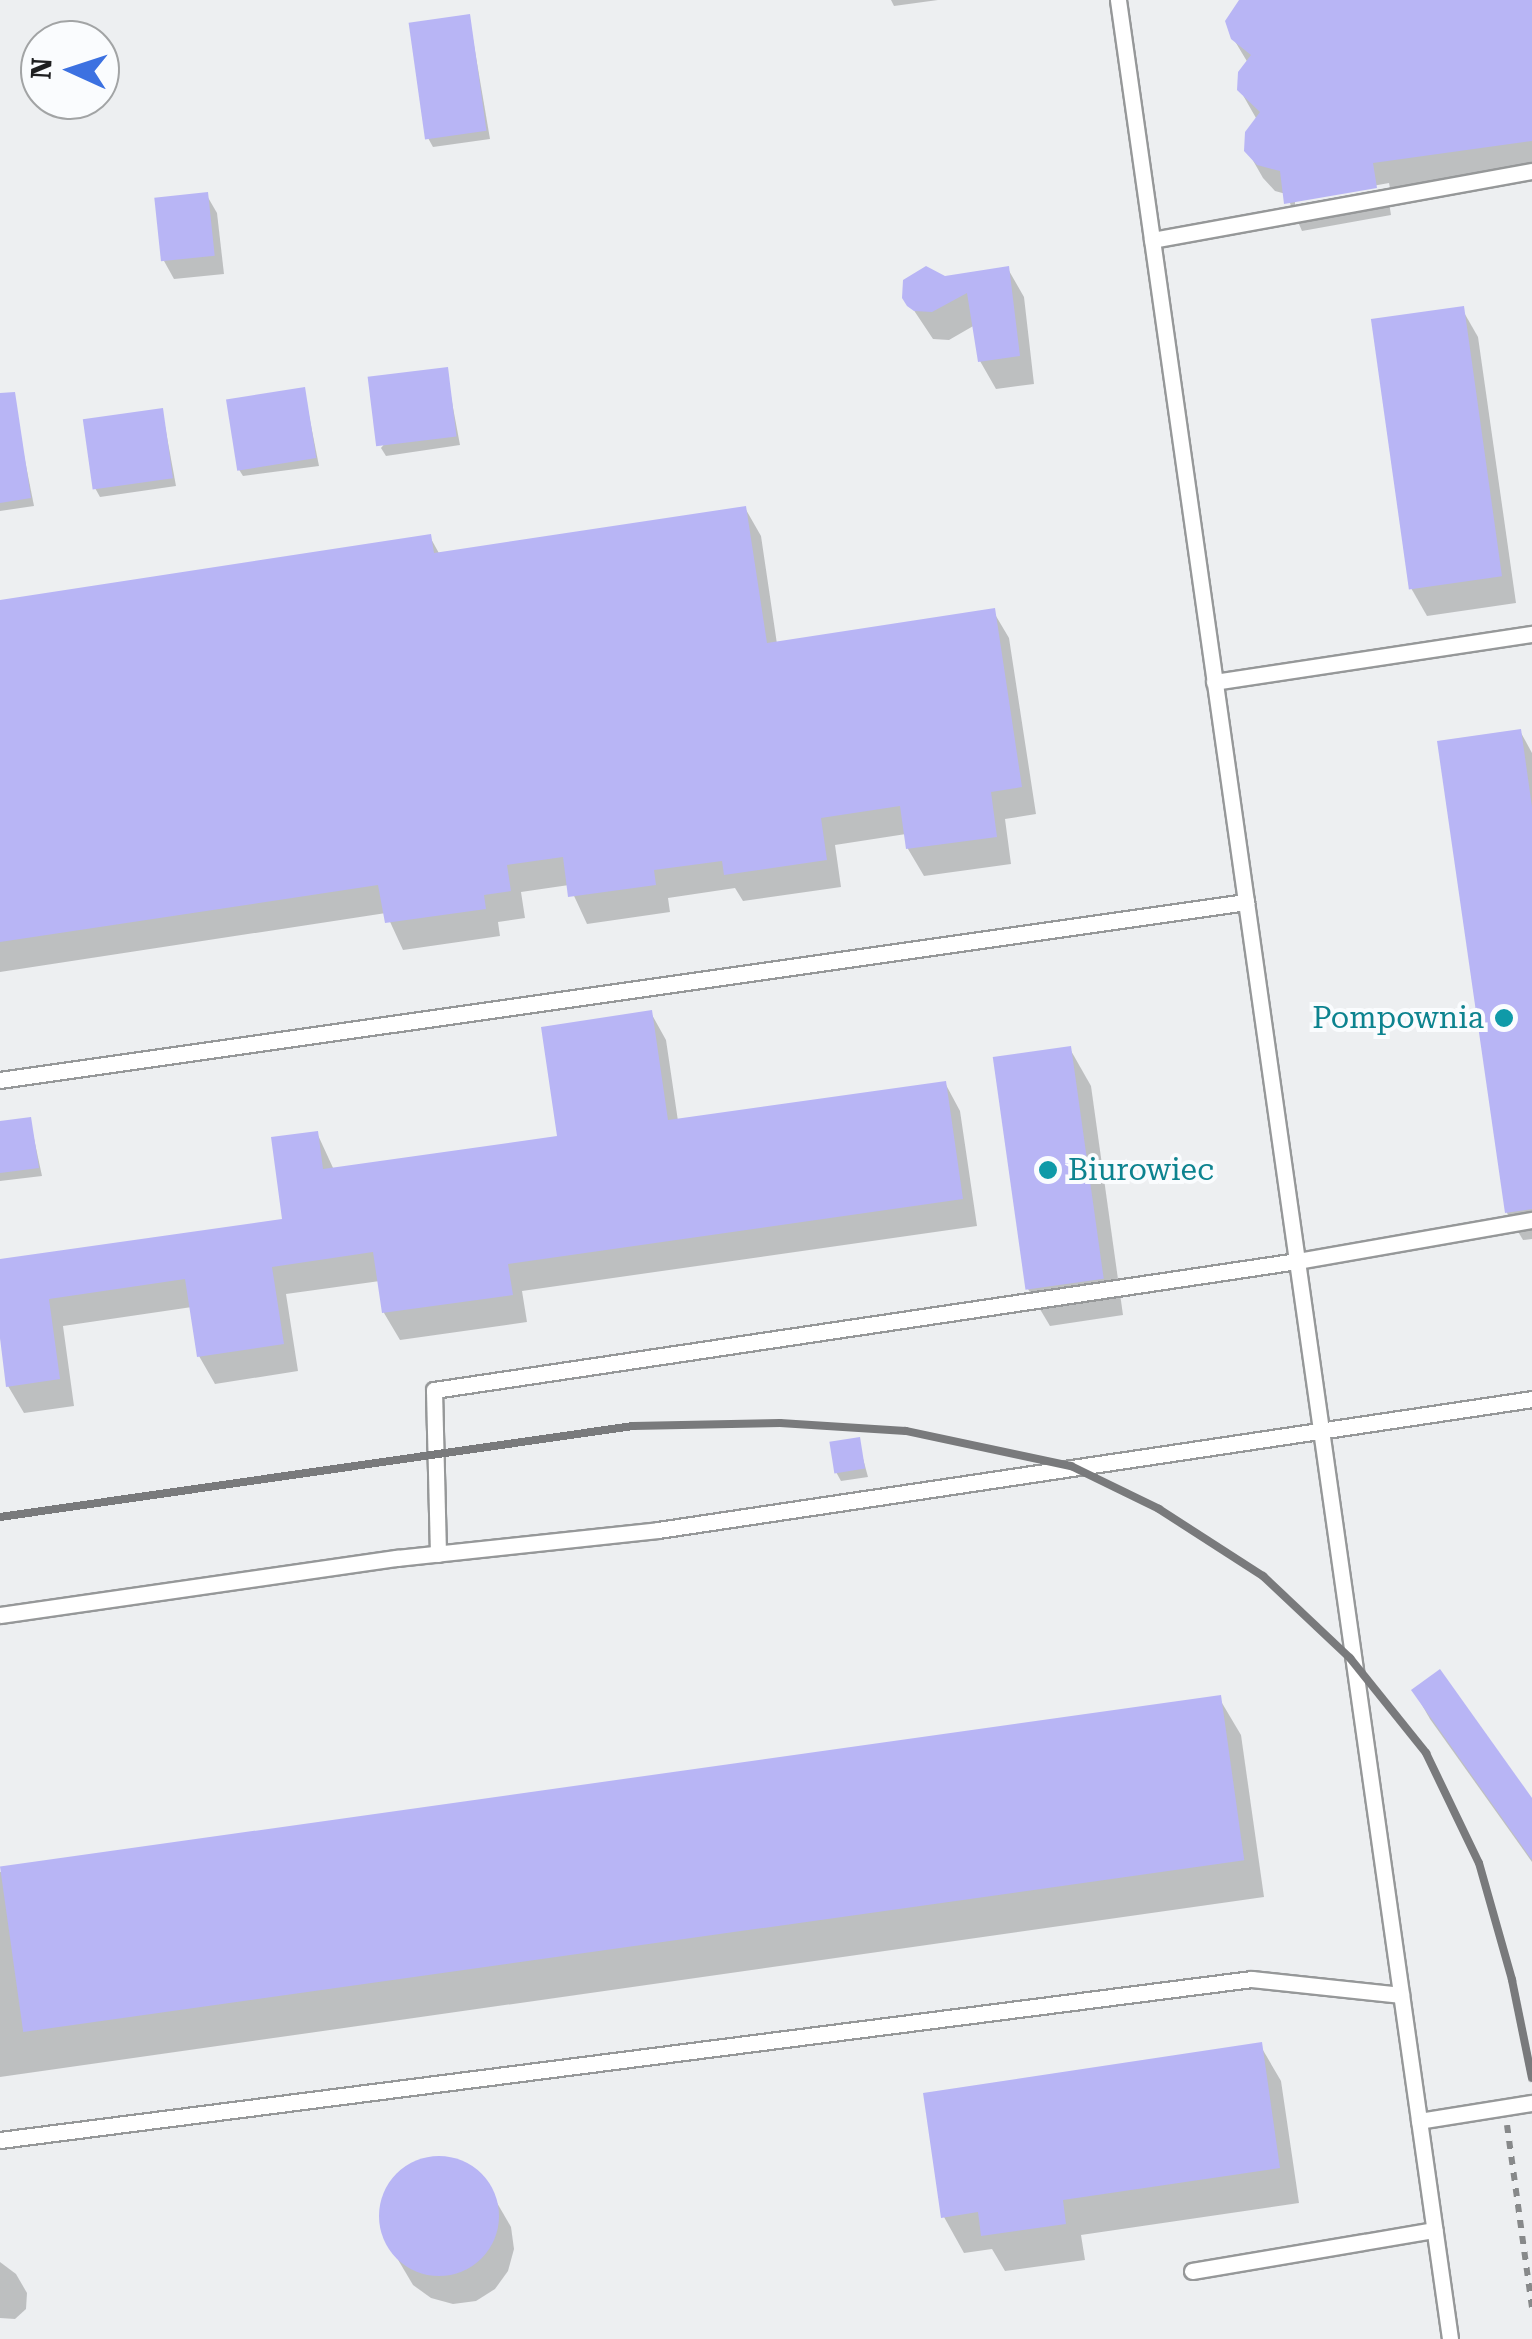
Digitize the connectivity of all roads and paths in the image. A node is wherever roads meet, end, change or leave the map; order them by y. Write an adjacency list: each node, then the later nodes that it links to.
1 (1118, 0): 3 (lane)
2 (1532, 171): 3 (lane)
3 (1152, 240): 5 (lane)
4 (1532, 634): 5 (lane)
5 (1214, 682): 6 (lane)
6 (1246, 902): 7 (lane); 9 (lane)
7 (0, 1080)
8 (1532, 1220): 9 (lane)
9 (1297, 1261): 11 (lane); 12 (lane)
10 (1532, 1399): 11 (lane)
11 (1321, 1431): 12 (lane); 14 (lane)
12 (438, 1554): 13 (lane)
13 (0, 1615)
14 (1401, 1995): 17 (lane); 18 (lane)
15 (1532, 2102): 16 (lane)
16 (1505, 2107): 17 (lane); 21 (path)
17 (1419, 2121): 19 (lane)
18 (0, 2140)
19 (1435, 2230): 20 (lane); 22 (lane)
20 (1192, 2271)
21 (1532, 2307)
22 (1448, 2338)

